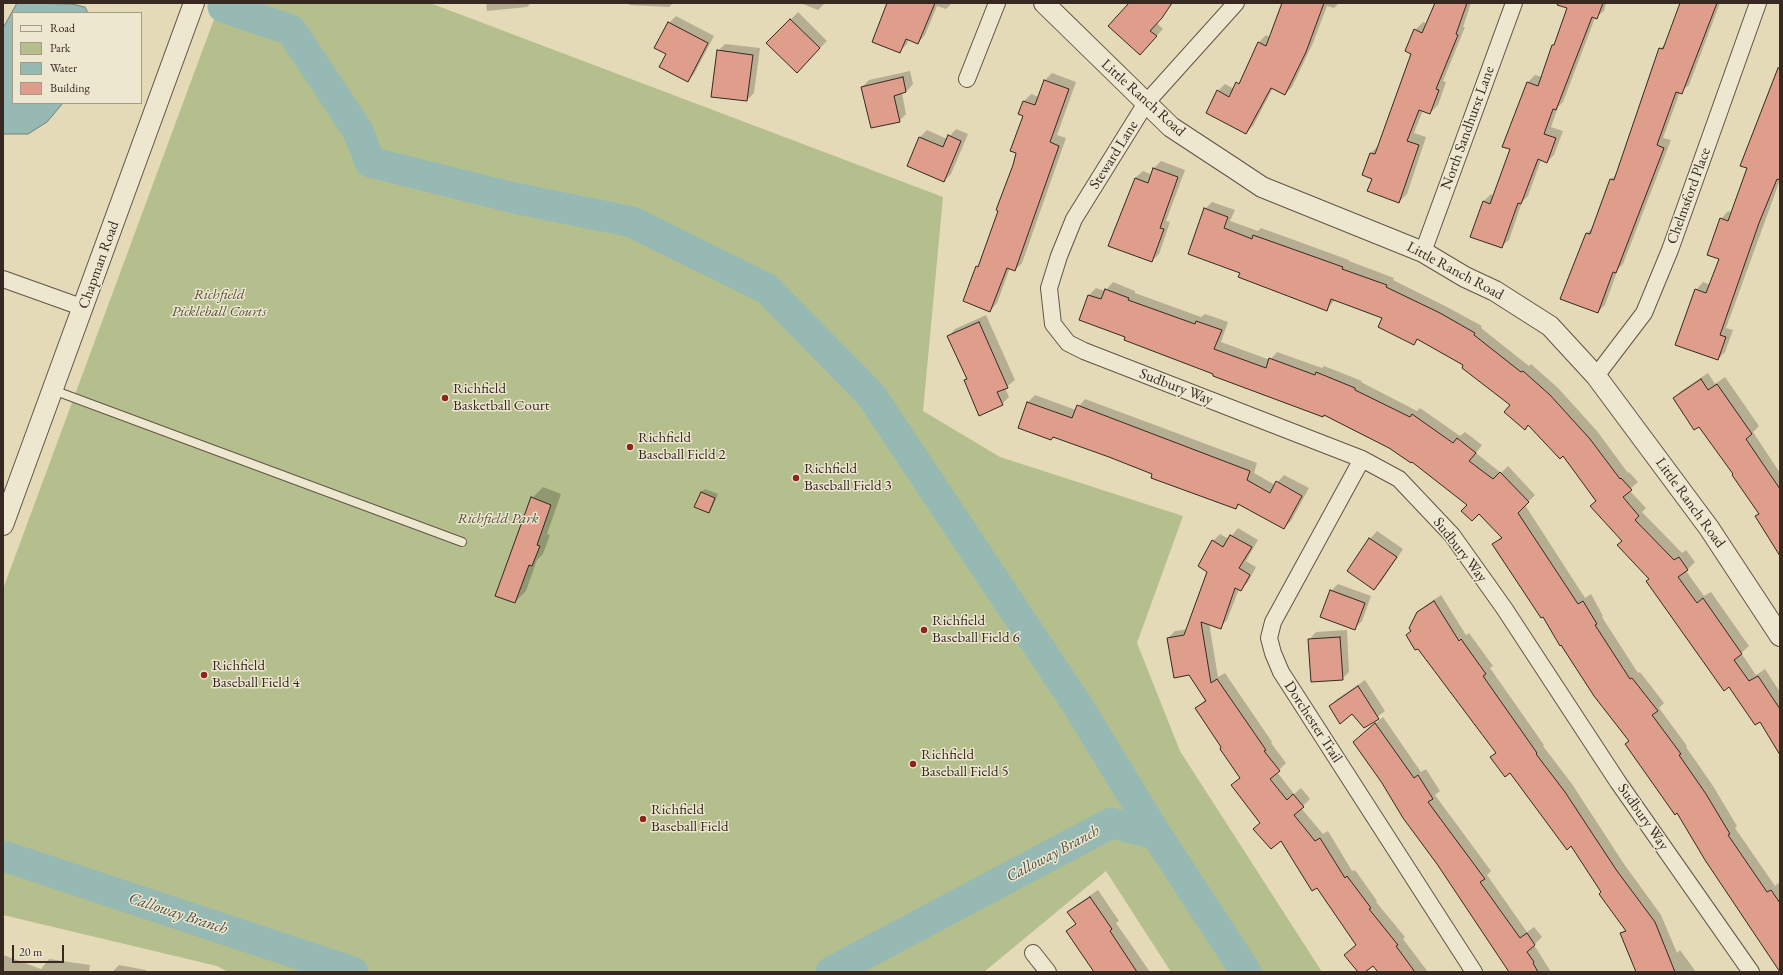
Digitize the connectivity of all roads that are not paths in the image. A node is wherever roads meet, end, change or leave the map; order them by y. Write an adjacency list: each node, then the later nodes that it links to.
1 (194, 3): 12 (street, Chapman Road)
2 (997, 3): 7 (street)
3 (1044, 3): 8 (street, Little Ranch Road)
4 (1236, 3): 8 (street, Steward Lane)
5 (1514, 3): 9 (street, North Sandhurst Lane)
6 (1758, 3): 13 (street, Chelmsford Place)
7 (967, 79)
8 (1146, 104): 9 (street, Little Ranch Road); 11 (street, Steward Lane)
9 (1423, 252): 13 (street, Little Ranch Road)
10 (3, 279): 12 (street)
11 (1049, 288): 15 (street, Sudbury Way)
12 (84, 308): 14 (street, Chapman Road)
13 (1596, 376): 18 (street, Little Ranch Road)
14 (53, 390): 16 (street, Chapman Road); 17 (lane)
15 (1362, 459): 21 (street, Dorchester Trail); 22 (street, Sudbury Way)
16 (3, 525)
17 (462, 542)
18 (1780, 636)
19 (1033, 953): 20 (street)
20 (1048, 972)
21 (1474, 972)
22 (1751, 972)

